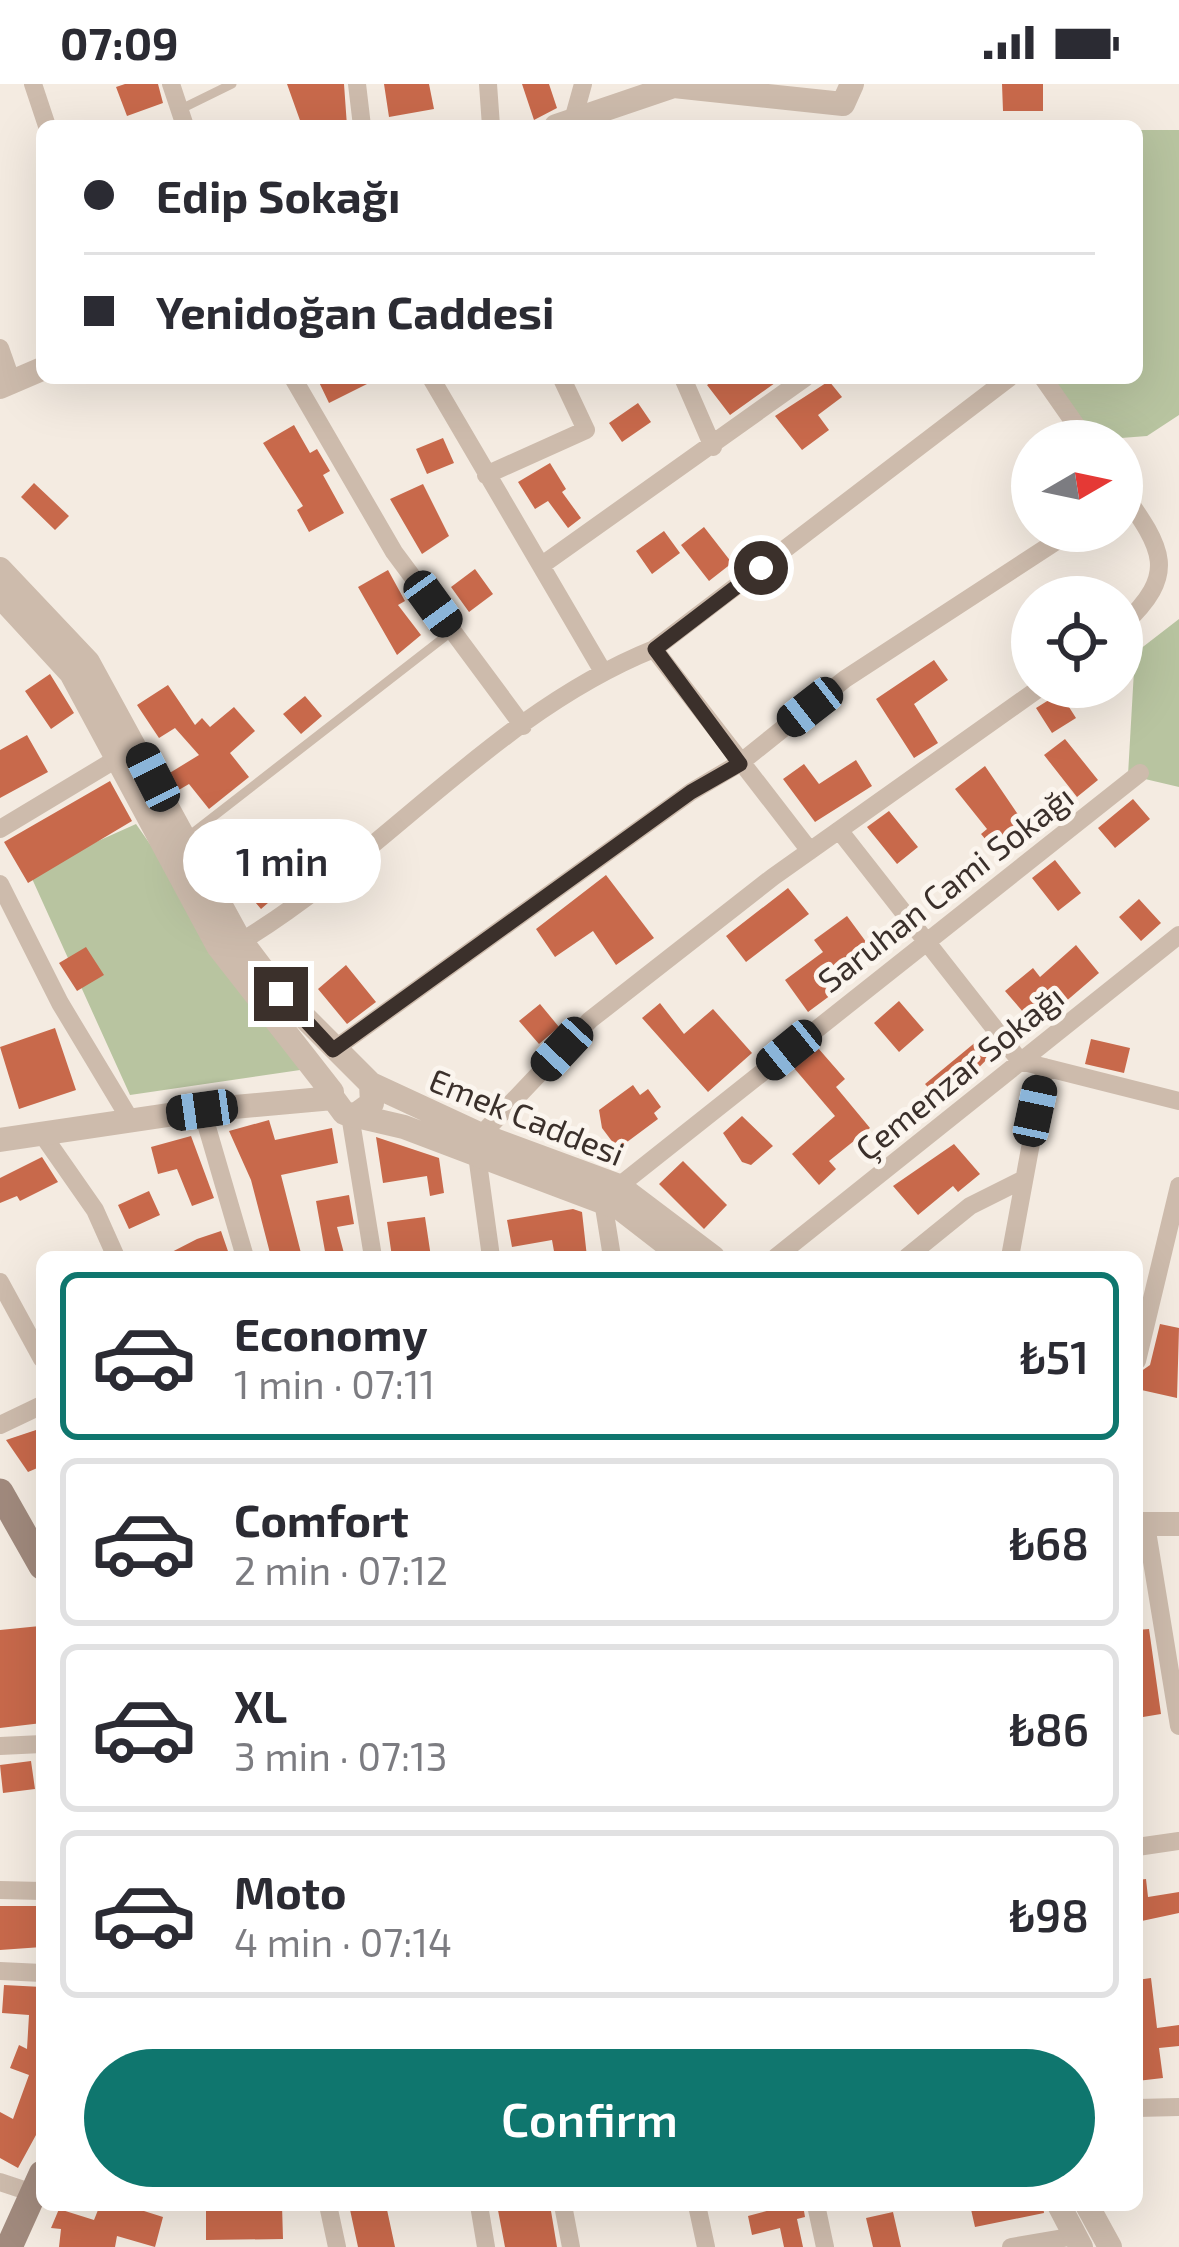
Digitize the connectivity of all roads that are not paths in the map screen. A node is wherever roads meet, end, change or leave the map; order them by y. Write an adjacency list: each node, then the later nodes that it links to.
1 (33, 84): 9 (street)
2 (171, 84): 8 (street)
3 (232, 84): 8 (lane)
4 (357, 84): 10 (street)
5 (488, 84): 11 (street)
6 (583, 84): 12 (street)
7 (852, 84): 13 (street)
8 (182, 118)
9 (44, 120)
10 (361, 120)
11 (491, 120)
12 (581, 120)
13 (584, 120)
14 (0, 348): 23 (street)
15 (36, 372): 23 (street)
16 (296, 384): 32 (street)
17 (434, 384): 26 (street)
18 (566, 384): 26 (street)
19 (685, 384): 25 (street)
20 (797, 384): 25 (street)
21 (1002, 384): 33 (street)
22 (1047, 384): 24 (street)
23 (6, 385)
24 (1072, 420)
25 (713, 447): 29 (street)
26 (487, 475): 29 (street)
27 (1143, 529): 31 (street)
28 (1040, 552): 38 (street)
29 (542, 565): 34 (street)
30 (1, 579): 37 (street)
31 (1143, 603)
32 (452, 631): 36 (street); 42 (lane)
33 (655, 649): 34 (street); 38 (street)
34 (602, 670): 36 (street)
35 (1011, 708): 41 (street)
36 (523, 726): 46 (street)
37 (128, 752): 40 (street); 42 (street, Emek Caddesi); 53 (street)
38 (740, 764): 43 (street); 48 (street)
39 (1140, 773): 47 (street, Saruhan Cami Sokağı)
40 (0, 829)
41 (839, 830): 43 (street); 47 (street)
42 (185, 838): 46 (street, Emek Caddesi)
43 (810, 851): 58 (street)
44 (0, 884): 55 (street)
45 (1179, 934): 49 (street, Çemenzar Sokağı)
46 (242, 941): 48 (street, Emek Caddesi)
47 (925, 941): 49 (street); 61 (street, Saruhan Cami Sokağı)
48 (333, 1050): 51 (street, Emek Caddesi)
49 (1020, 1061): 50 (street); 69 (street, Çemenzar Sokağı)
50 (1045, 1067): 52 (street); 59 (street)
51 (369, 1082): 53 (street); 53 (street); 58 (street, Emek Caddesi)
52 (1179, 1101)
53 (343, 1105): 54 (street, Emek Caddesi); 58 (street, Emek Caddesi); 64 (street)
54 (202, 1110): 55 (street, Emek Caddesi); 63 (street)
55 (131, 1121): 56 (street, Emek Caddesi)
56 (42, 1134): 57 (street, Emek Caddesi); 62 (street)
57 (0, 1140)
58 (479, 1145): 61 (street, Emek Caddesi); 65 (street)
59 (1022, 1180): 70 (street); 71 (street)
60 (1179, 1186): 73 (street)
61 (611, 1194): 66 (street); 67 (street, Emek Caddesi); 68 (street, Emek Caddesi)
62 (113, 1251)
63 (243, 1251)
64 (372, 1251)
65 (490, 1251)
66 (612, 1251)
67 (676, 1251)
68 (703, 1251)
69 (783, 1251)
70 (914, 1251)
71 (1011, 1251)
72 (0, 1282): 74 (street)
73 (1143, 1336)
74 (36, 1348)
75 (36, 1408): 76 (street)
76 (0, 1425)
77 (0, 1492): 81 (main road)
78 (1143, 1524): 79 (street)
79 (1179, 1525)
80 (1143, 1529): 82 (street)
81 (36, 1546)
82 (1179, 1726)
83 (36, 1744): 84 (street)
84 (0, 1746)
85 (1179, 1841): 86 (street)
86 (1143, 1846)
87 (0, 1890): 88 (street)
88 (36, 1891)
89 (0, 1971): 90 (street)
90 (36, 1973)
91 (1179, 2107): 92 (street)
92 (1143, 2108)
93 (0, 2182): 94 (street)
94 (36, 2184)
95 (36, 2188): 104 (main road)
96 (329, 2211): 105 (street)
97 (479, 2211): 106 (street)
98 (564, 2211): 107 (street)
99 (698, 2211): 108 (street)
100 (817, 2211): 109 (street)
101 (1064, 2211): 103 (street)
102 (1088, 2211): 103 (street)
103 (1092, 2241): 110 (street)
104 (8, 2247)
105 (337, 2247)
106 (486, 2247)
107 (571, 2247)
108 (706, 2247)
109 (825, 2247)
110 (1010, 2247)

